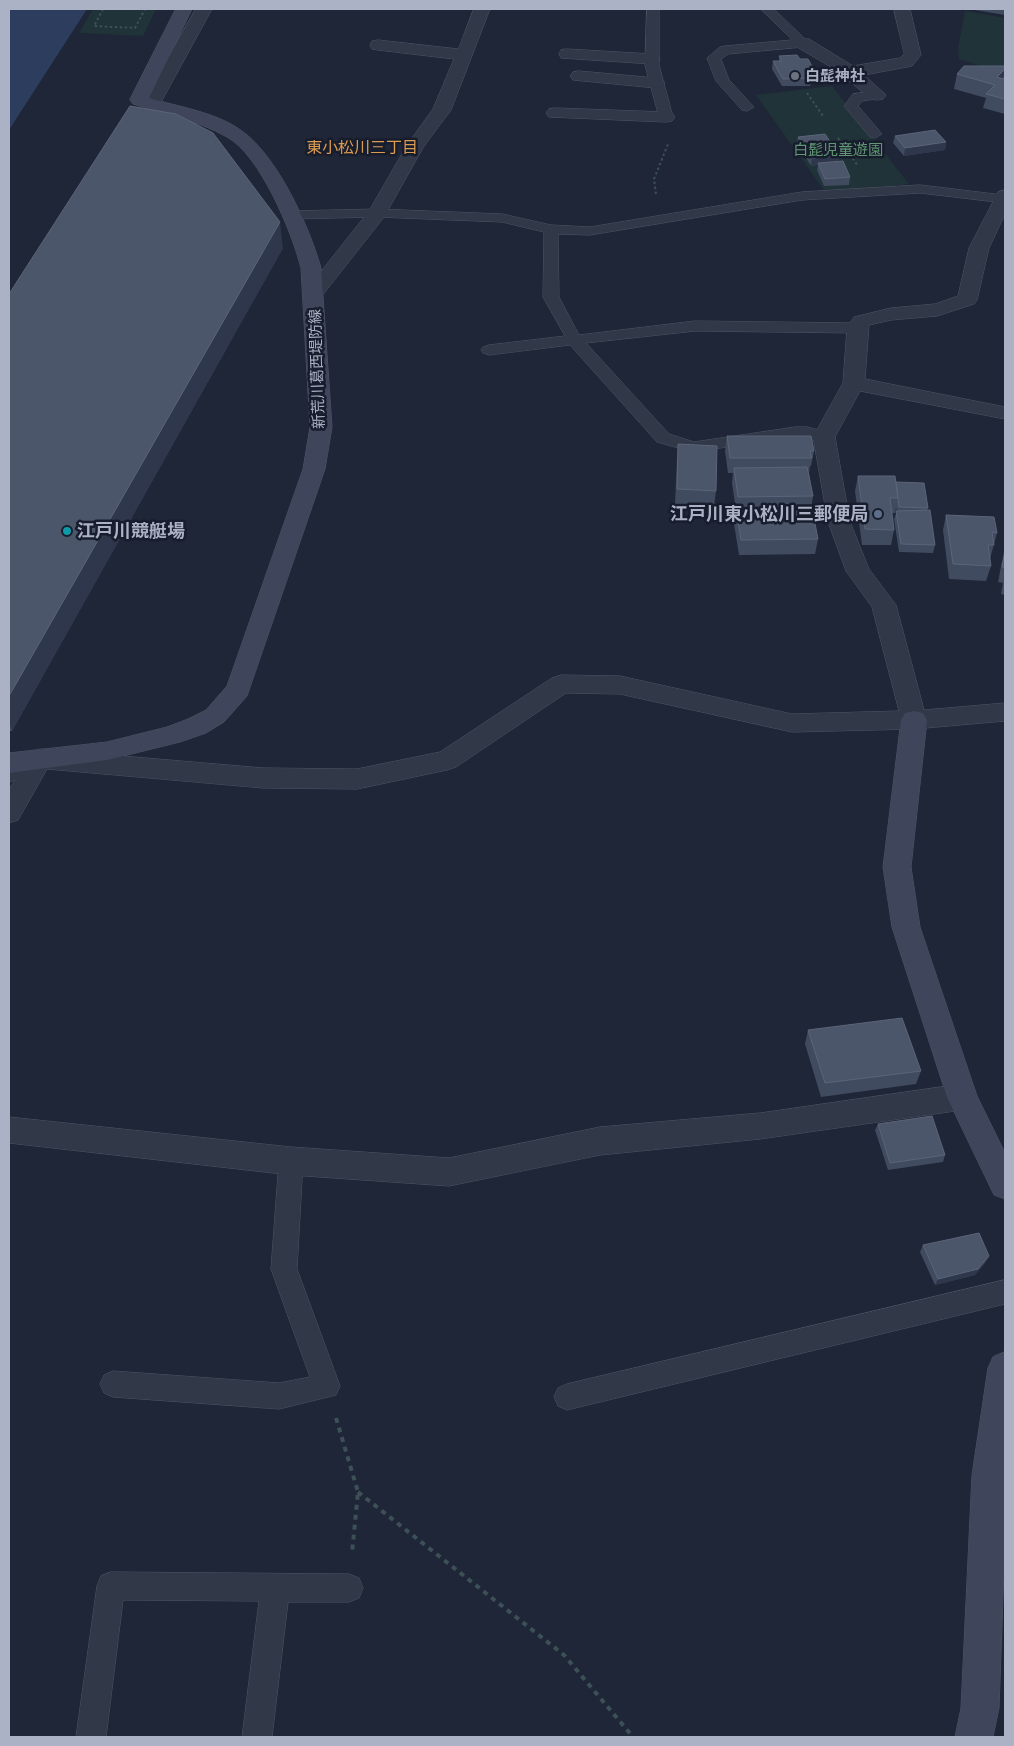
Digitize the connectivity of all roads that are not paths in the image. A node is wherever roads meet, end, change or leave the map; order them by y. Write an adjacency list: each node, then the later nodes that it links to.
1 (184, 9): 16 (main road)
2 (204, 9): 16 (street)
3 (482, 9): 10 (street)
4 (653, 9): 11 (lane)
5 (766, 9): 7 (lane)
6 (902, 9): 12 (street)
7 (803, 43): 12 (street); 17 (lane)
8 (378, 45): 10 (street)
9 (567, 54): 11 (street)
10 (464, 55): 22 (street)
11 (652, 59): 14 (lane)
12 (851, 72): 15 (street)
13 (579, 76): 14 (street)
14 (656, 83): 19 (lane)
15 (877, 95): 20 (lane)
16 (151, 104): 23 (main road, 新荒川葛西堤防線)
17 (747, 107)
18 (555, 113): 19 (street)
19 (666, 117)
20 (875, 134)
21 (1004, 198): 24 (lane); 26 (street)
22 (378, 213): 23 (lane); 24 (lane); 25 (street)
23 (291, 215): 25 (main road, 新荒川葛西堤防線)
24 (551, 228): 27 (lane)
25 (314, 293): 34 (main road, 新荒川葛西堤防線)
26 (857, 328): 27 (lane); 29 (street)
27 (575, 341): 28 (lane); 31 (lane)
28 (489, 350)
29 (854, 383): 30 (street); 31 (street)
30 (1005, 413)
31 (824, 437): 33 (street)
32 (1005, 712): 33 (street)
33 (914, 720): 34 (street); 38 (main road)
34 (40, 759): 35 (main road, 新荒川葛西堤防線); 36 (street); 37 (street)
35 (9, 763)
36 (9, 772)
37 (9, 813)
38 (962, 1097): 40 (street); 41 (main road)
39 (9, 1130): 40 (street)
40 (290, 1161): 44 (lane)
41 (1005, 1186)
42 (1005, 1292): 45 (lane)
43 (1005, 1368): 50 (main road)
44 (113, 1384)
45 (568, 1397)
46 (275, 1588): 47 (lane); 48 (lane); 49 (lane)
47 (349, 1588)
48 (91, 1737)
49 (257, 1737)
50 (974, 1737)

